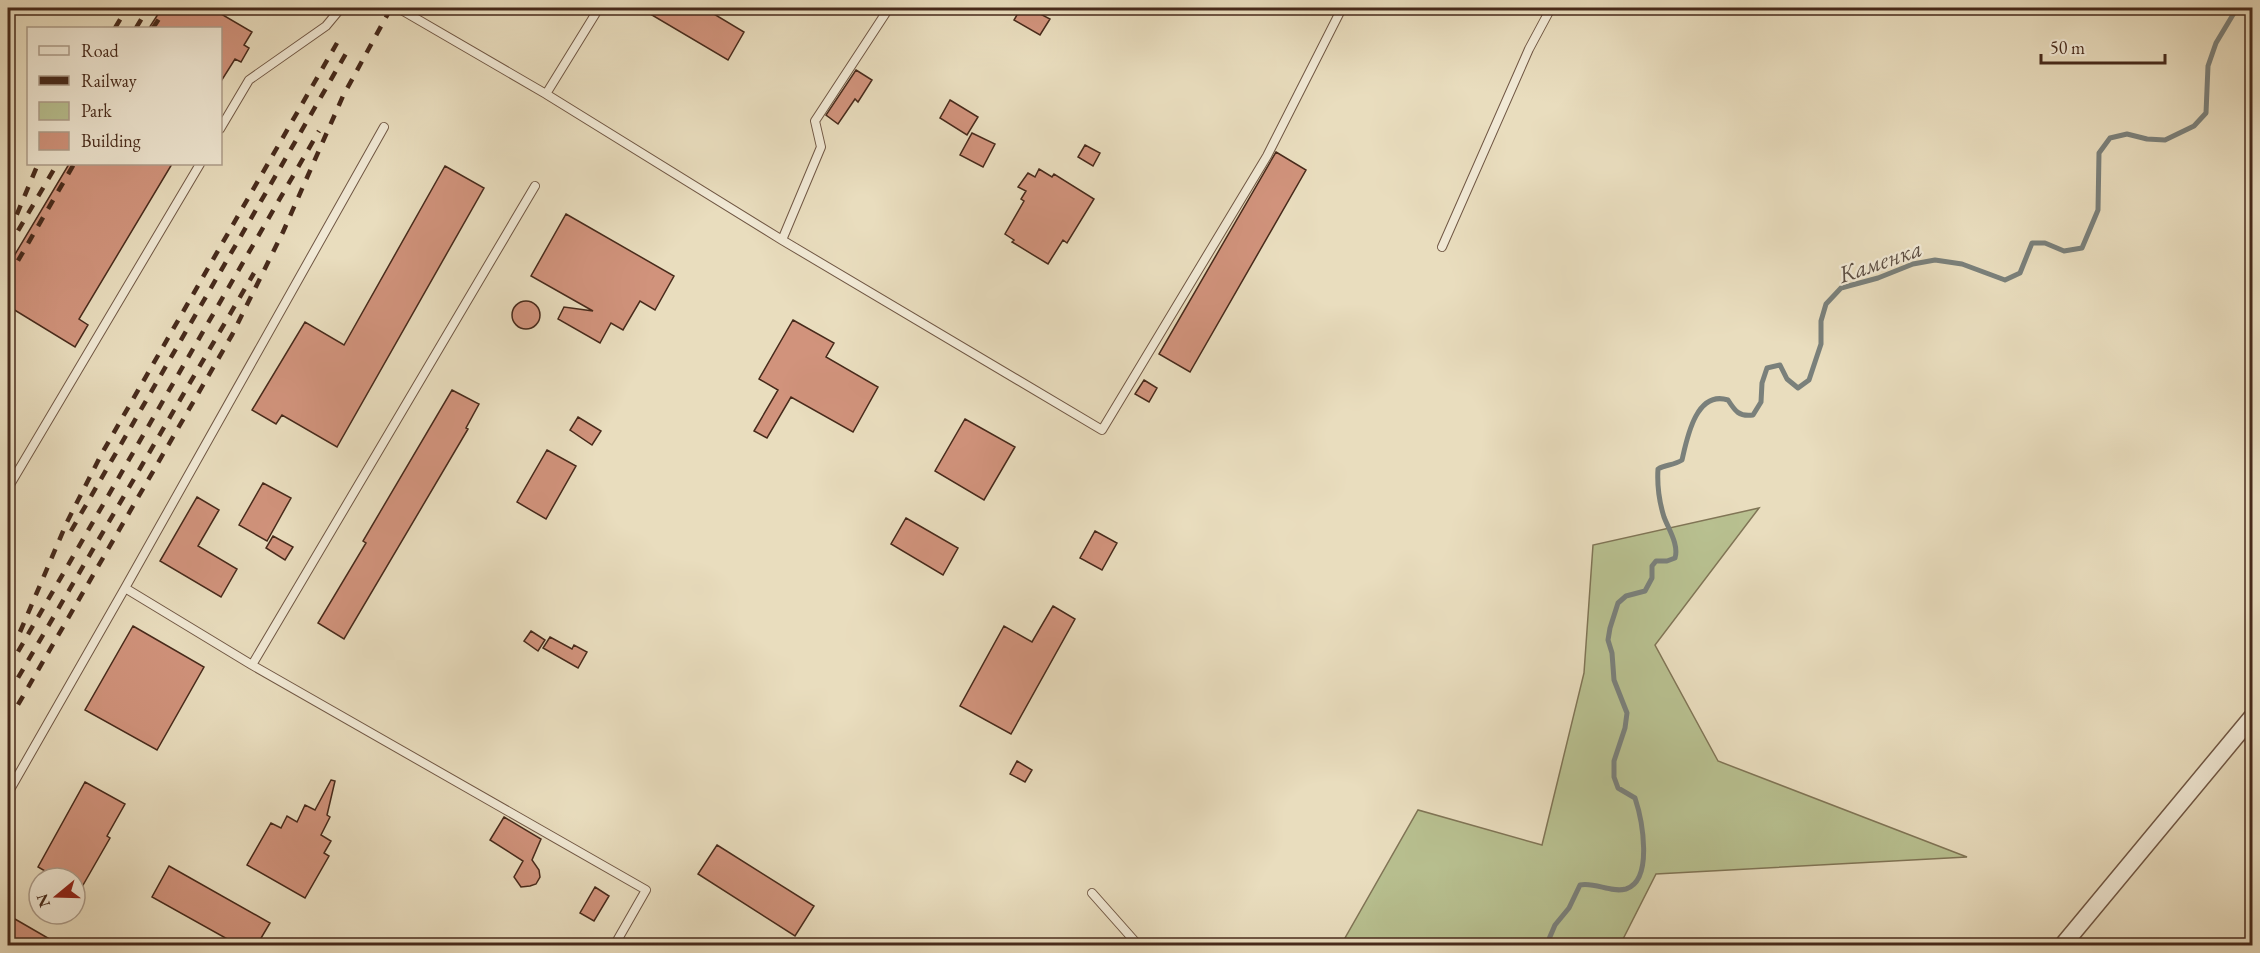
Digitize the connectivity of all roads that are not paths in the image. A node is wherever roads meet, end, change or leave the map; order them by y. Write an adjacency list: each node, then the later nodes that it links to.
1 (341, 8): 8 (lane)
2 (398, 8): 7 (lane)
3 (599, 8): 7 (lane)
4 (889, 8): 12 (lane)
5 (1342, 8): 12 (lane)
6 (1551, 8): 13 (lane)
7 (546, 94): 12 (lane)
8 (222, 126)
9 (384, 127): 15 (lane)
10 (199, 165): 14 (lane)
11 (536, 186): 16 (lane)
12 (782, 240)
13 (1442, 247)
14 (8, 488)
15 (125, 588): 16 (lane); 18 (lane)
16 (252, 665): 20 (lane)
17 (2253, 717): 22 (street)
18 (8, 793)
19 (1092, 893): 21 (lane)
20 (614, 945)
21 (1139, 945)
22 (2062, 945)

